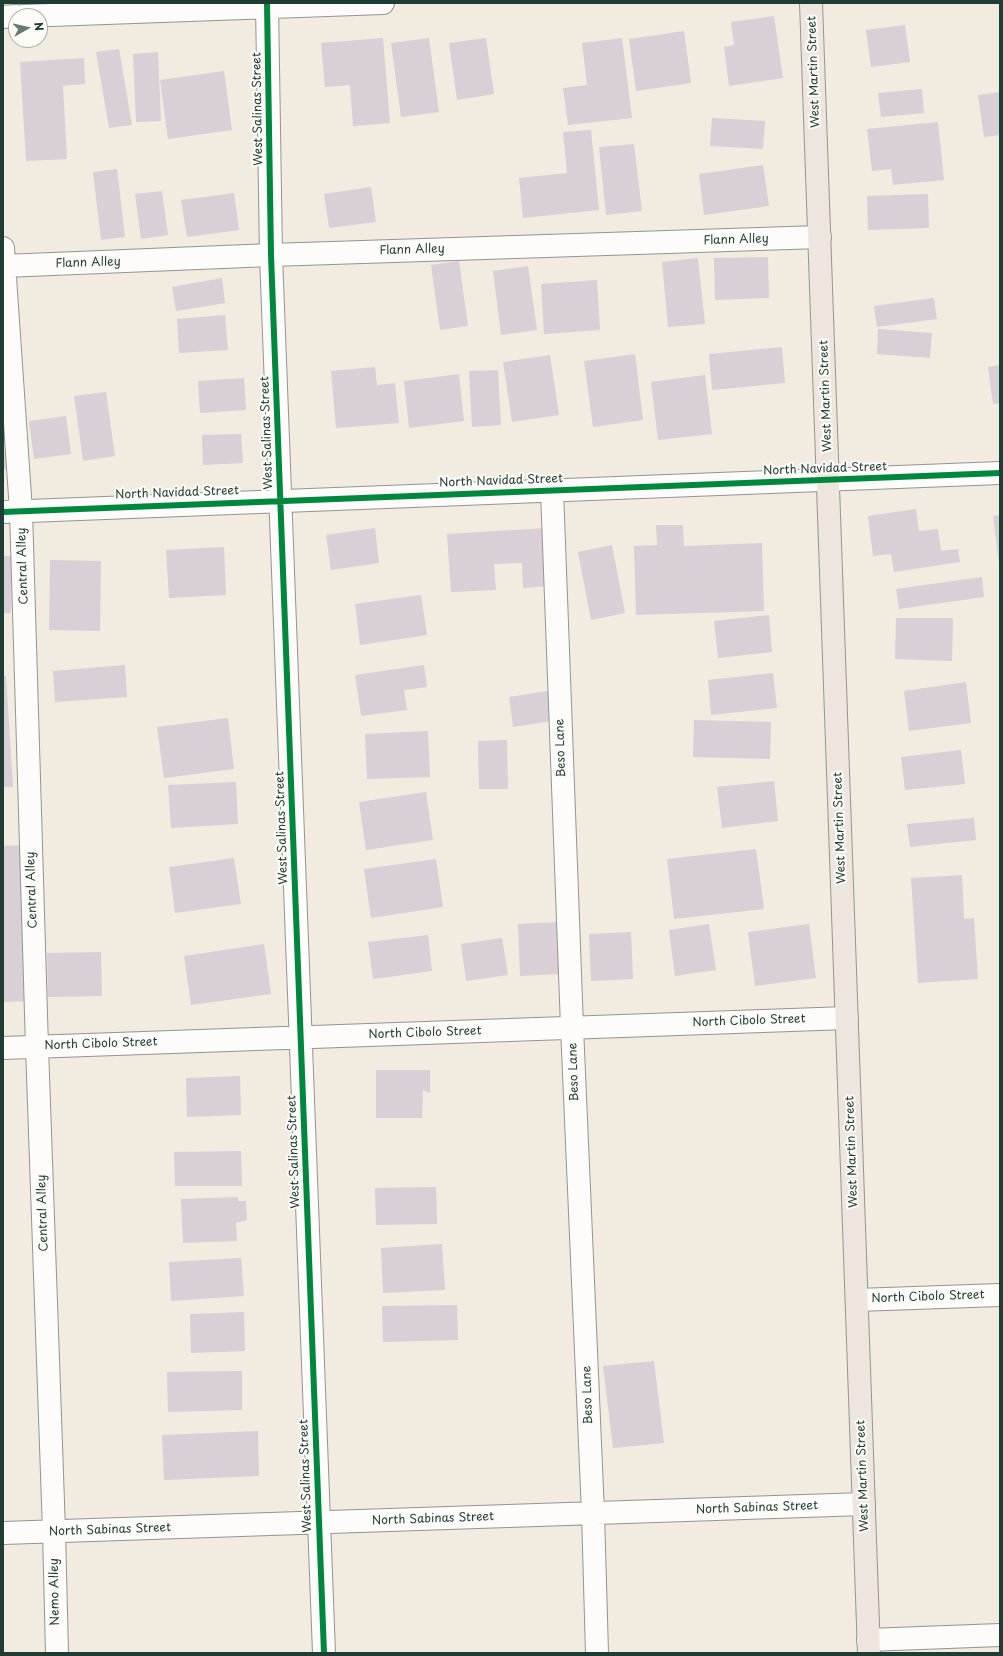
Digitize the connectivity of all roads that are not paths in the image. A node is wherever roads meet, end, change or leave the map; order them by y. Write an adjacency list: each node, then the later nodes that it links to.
1 (383, 3): 3 (street)
2 (811, 3): 5 (main road, West Martin Street)
3 (267, 5): 4 (street); 6 (street, West Salinas Street)
4 (48, 15)
5 (820, 237): 6 (street, Flann Alley); 9 (main road, West Martin Street)
6 (271, 255): 7 (street, Flann Alley); 11 (street, West Salinas Street)
7 (3, 257): 12 (street, Central Alley)
8 (1000, 473): 9 (street, North Navidad Street)
9 (829, 480): 10 (street, North Navidad Street); 13 (main road, West Martin Street)
10 (552, 490): 11 (street, North Navidad Street); 14 (street, Beso Lane)
11 (281, 500): 12 (street, North Navidad Street); 15 (street, West Salinas Street)
12 (12, 511): 16 (street, Central Alley)
13 (847, 1018): 14 (street, North Cibolo Street); 19 (main road, West Martin Street)
14 (572, 1027): 15 (street, North Cibolo Street); 21 (street, Beso Lane)
15 (301, 1037): 16 (street, North Cibolo Street); 22 (street, West Salinas Street)
16 (37, 1047): 17 (street, North Cibolo Street); 23 (street, Central Alley)
17 (3, 1048)
18 (1000, 1295): 19 (street, North Cibolo Street)
19 (857, 1300): 20 (main road, West Martin Street)
20 (864, 1504): 21 (street, North Sabinas Street); 26 (main road, West Martin Street)
21 (593, 1513): 22 (street, North Sabinas Street); 29 (street, Beso Lane)
22 (319, 1523): 23 (street, North Sabinas Street); 28 (street, West Salinas Street)
23 (54, 1531): 24 (street, North Sabinas Street); 27 (street, Nemo Alley)
24 (3, 1533)
25 (1000, 1635): 26 (street)
26 (869, 1646)
27 (56, 1653)
28 (324, 1653)
29 (597, 1653)

